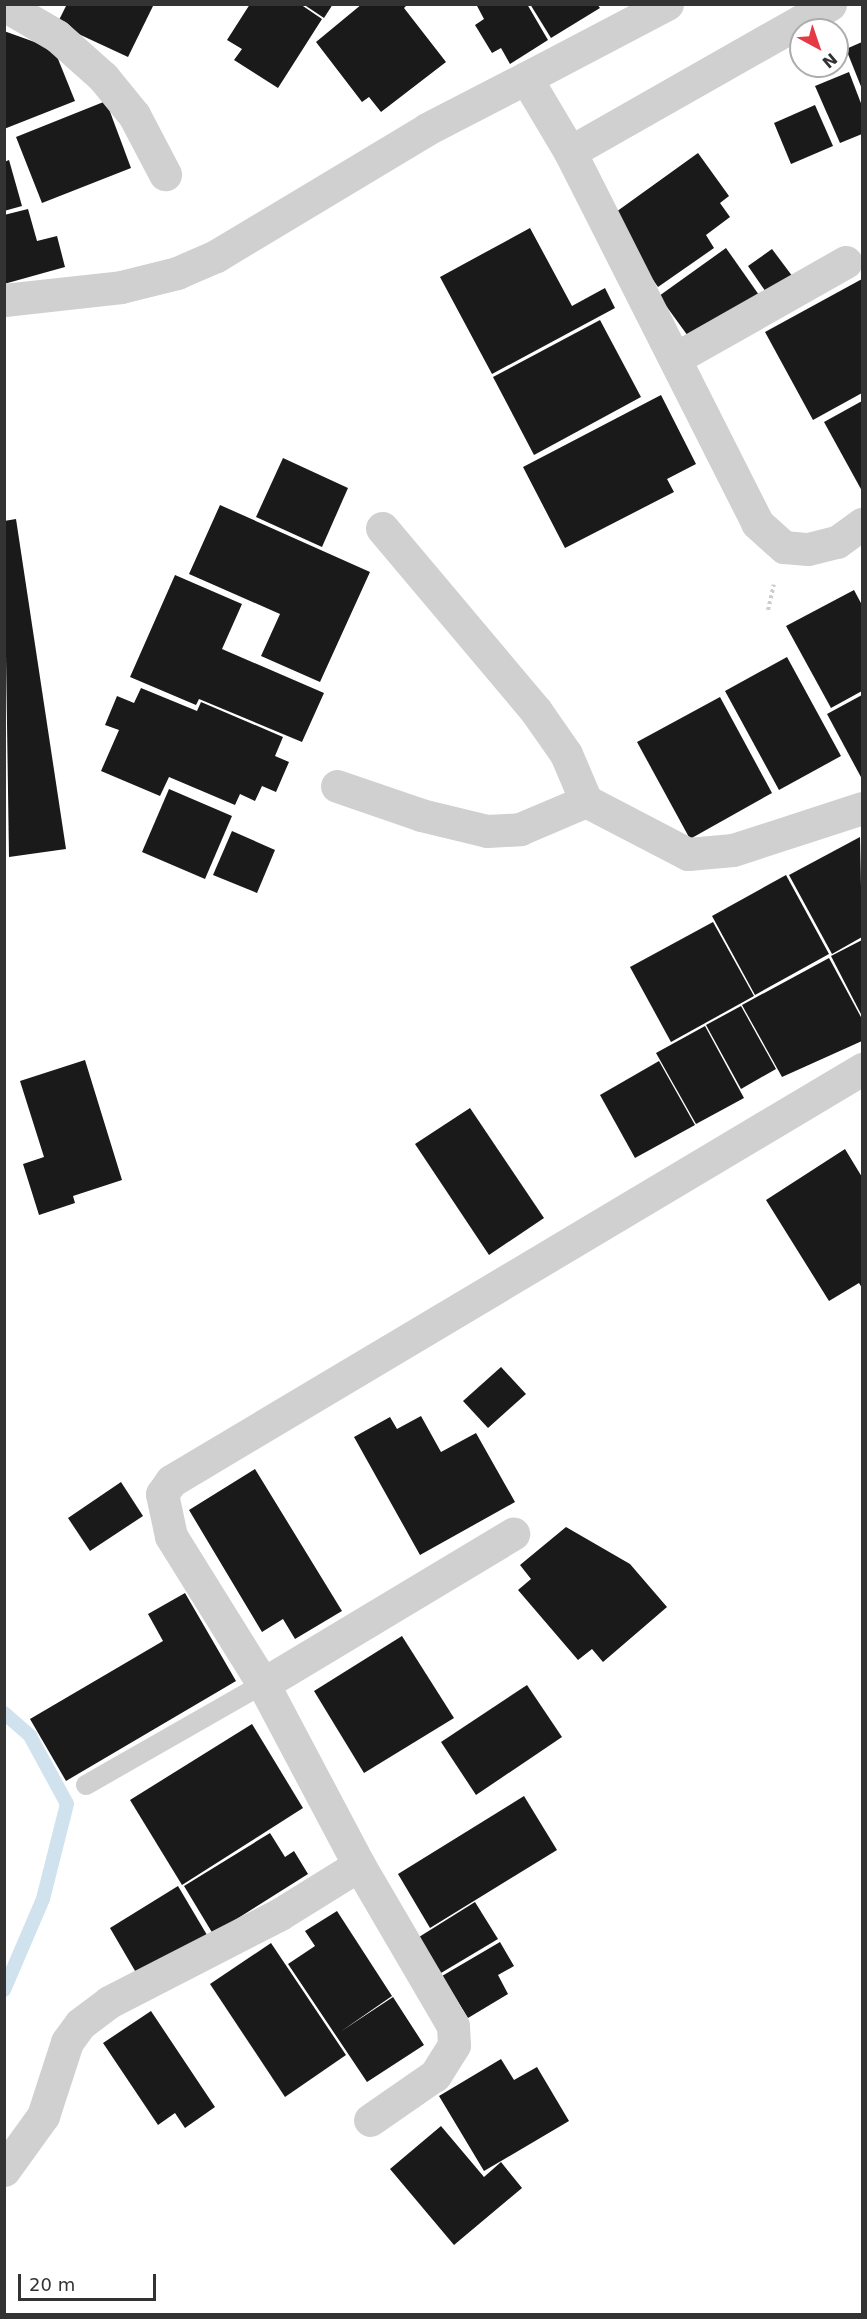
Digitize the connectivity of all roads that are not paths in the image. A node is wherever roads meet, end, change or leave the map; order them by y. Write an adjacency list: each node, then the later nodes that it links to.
1 (667, 4): 4 (street)
2 (830, 4): 5 (street)
3 (4, 5): 6 (street)
4 (526, 78): 5 (street); 8 (street)
5 (570, 152): 9 (street)
6 (165, 174)
7 (846, 262): 9 (street)
8 (4, 300)
9 (676, 358): 10 (street)
10 (862, 524)
11 (382, 528): 13 (street)
12 (337, 786): 13 (street)
13 (586, 801): 14 (street)
14 (862, 808)
15 (862, 1069): 17 (street)
16 (513, 1534): 17 (street)
17 (262, 1684): 18 (lane); 19 (street)
18 (86, 1785)
19 (359, 1865): 20 (street); 21 (street)
20 (370, 2120)
21 (4, 2170)

